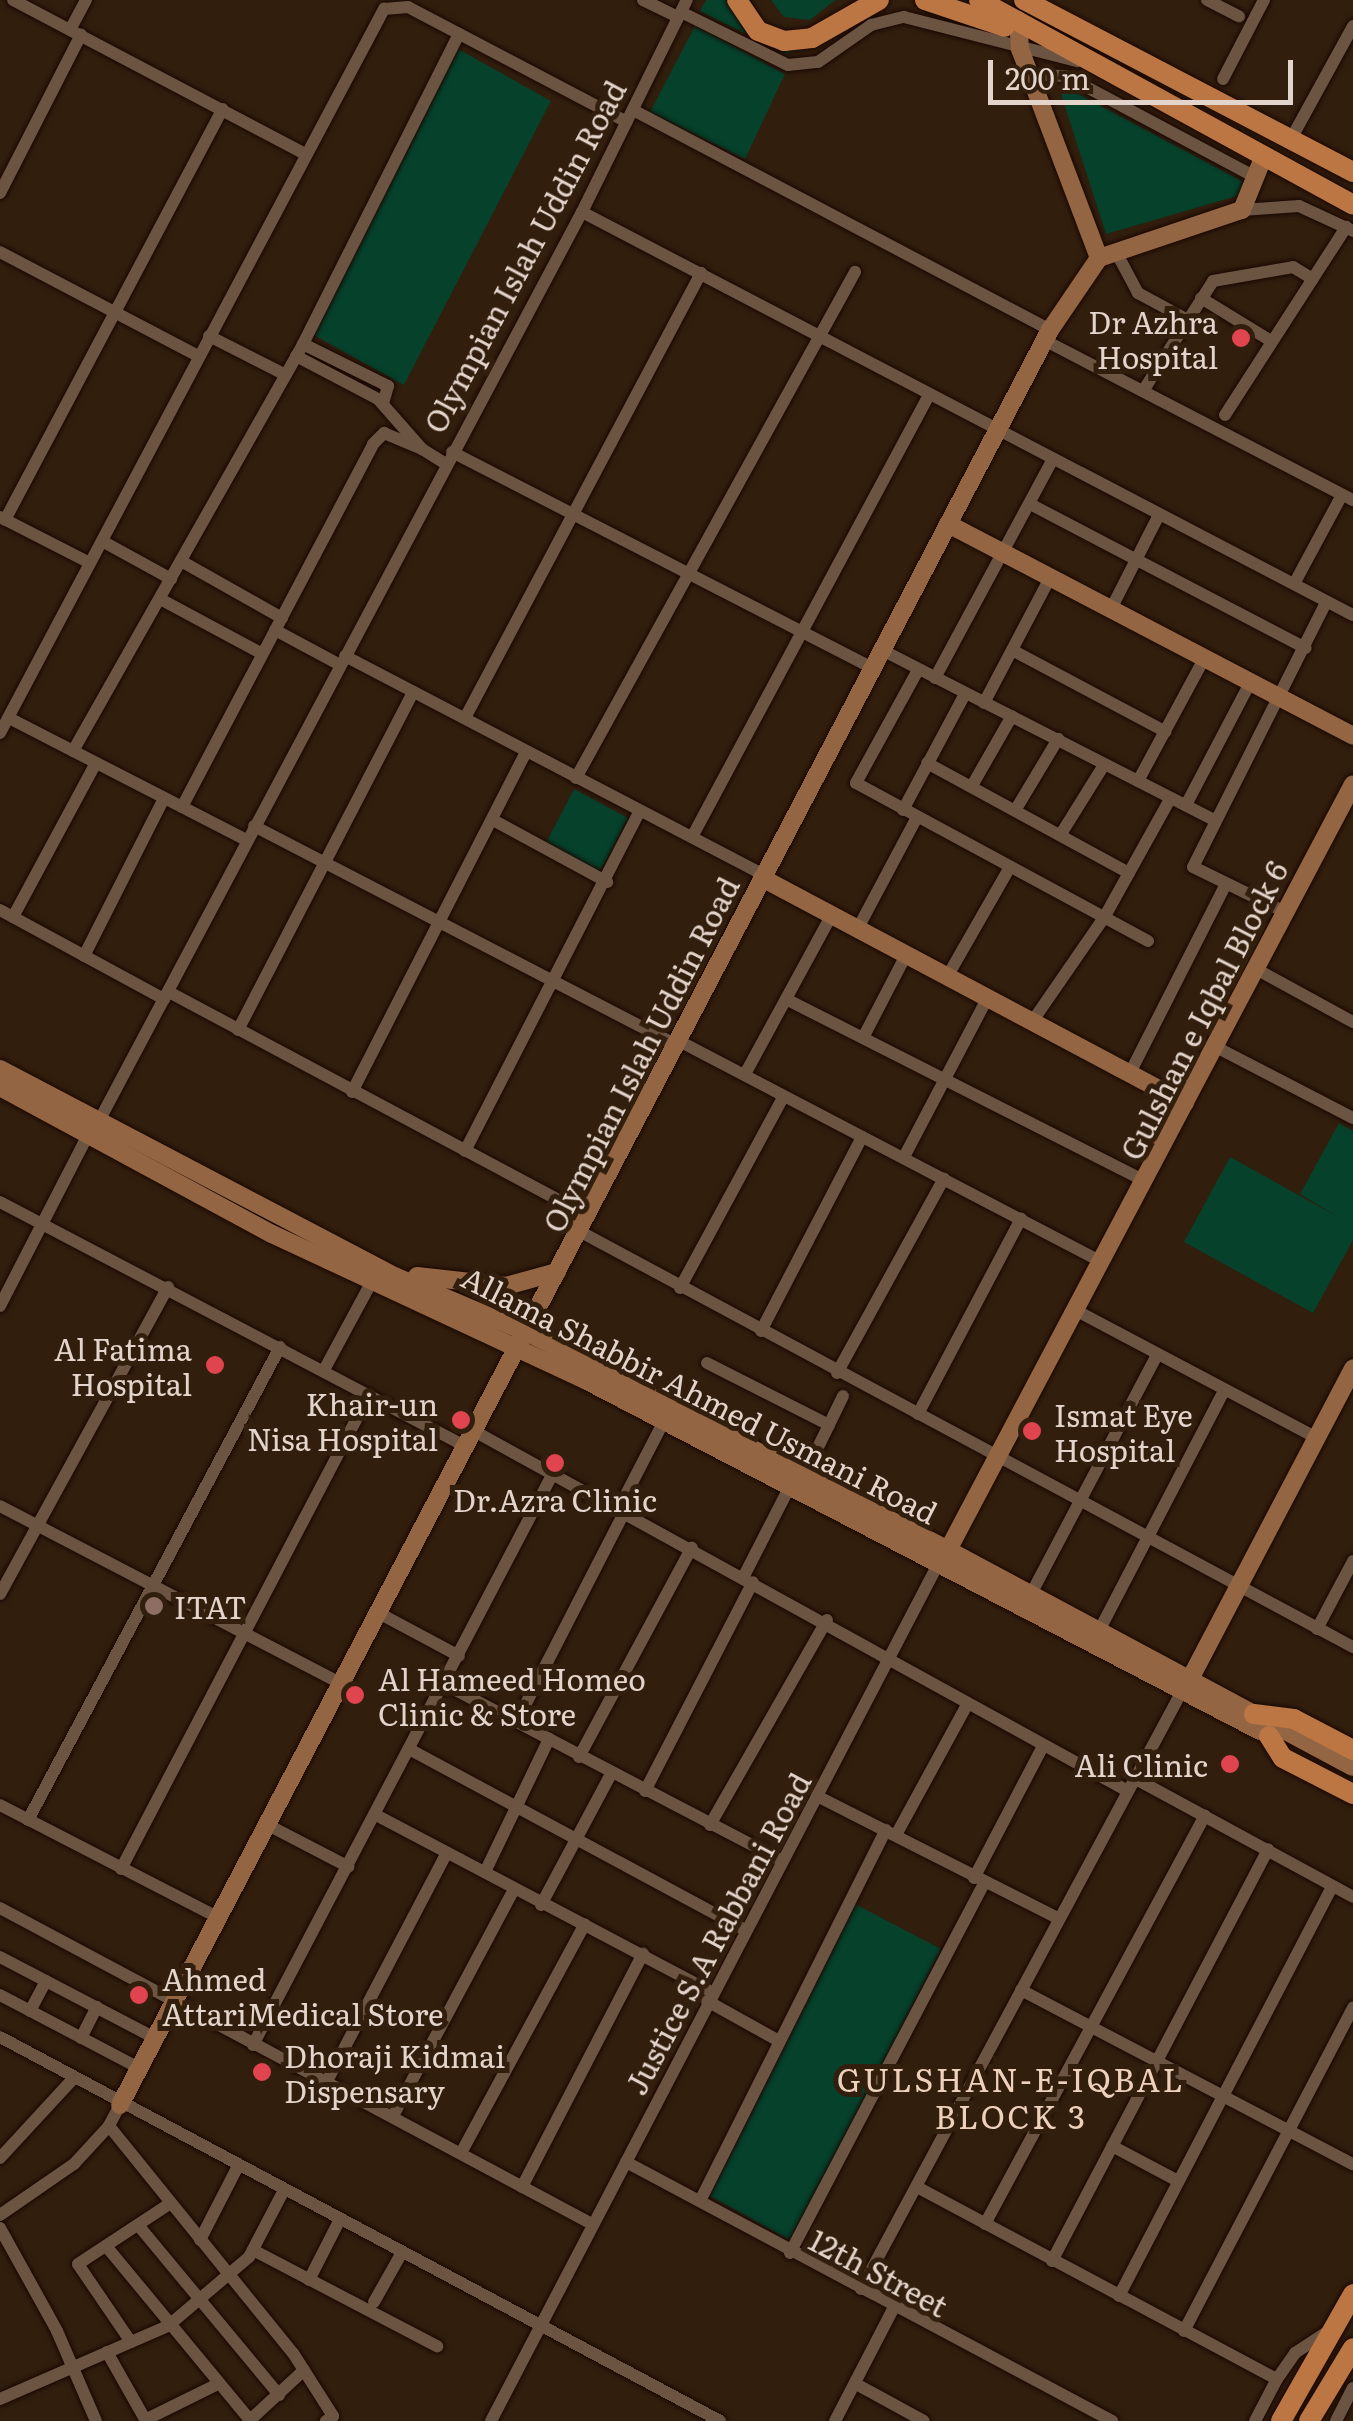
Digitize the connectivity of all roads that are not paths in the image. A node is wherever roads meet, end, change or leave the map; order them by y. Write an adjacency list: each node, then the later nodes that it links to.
1 (14, 0): 16 (street)
2 (86, 0): 16 (street)
3 (643, 0): 12 (street)
4 (736, 0): 7 (main road)
5 (746, 0): 6 (main road)
6 (842, 0)
7 (879, 0)
8 (926, 0): 14 (main road)
9 (979, 0): 14 (main road)
10 (1207, 0): 13 (street)
11 (1264, 0): 19 (street)
12 (682, 10): 14 (street); 21 (street, Olympian Islah Uddin Road)
13 (1240, 16)
14 (1024, 17): 18 (street); 22 (main road); 24 (main road)
15 (1353, 26): 22 (street)
16 (76, 32): 20 (street); 26 (street)
17 (458, 34): 21 (street); 23 (street); 43 (street)
18 (1034, 74): 24 (street); 32 (street)
19 (1223, 79)
20 (223, 109): 23 (street); 37 (street)
21 (630, 116): 29 (street, Olympian Islah Uddin Road); 39 (street)
22 (1291, 139): 25 (main road)
23 (305, 154): 40 (street)
24 (1259, 167): 27 (main road); 28 (street)
25 (1353, 172)
26 (0, 193)
27 (1353, 205)
28 (1242, 210): 30 (street); 32 (street)
29 (582, 212): 33 (street); 51 (street, Olympian Islah Uddin Road)
30 (1350, 229): 35 (street)
31 (0, 252): 37 (street)
32 (1107, 254): 38 (street); 39 (street, Olympian Islah Uddin Road)
33 (700, 272): 41 (street); 55 (street)
34 (856, 272): 41 (street)
35 (1313, 278): 36 (street); 42 (street)
36 (1201, 298): 38 (street); 42 (street)
37 (113, 313): 44 (street); 57 (street)
38 (1186, 319): 46 (street)
39 (1047, 335): 46 (street); 49 (street, Olympian Islah Uddin Road)
40 (209, 336): 44 (street); 45 (street)
41 (815, 336): 47 (street); 64 (street)
42 (1271, 341): 48 (street)
43 (300, 350): 45 (street); 50 (street)
44 (198, 356): 59 (street)
45 (282, 373): 62 (street)
46 (1143, 391): 53 (street)
47 (928, 395): 49 (street); 73 (street)
48 (1225, 415)
49 (998, 430): 52 (street); 58 (street, Olympian Islah Uddin Road)
50 (422, 449): 51 (street); 72 (street)
51 (449, 458): 55 (street); 78 (street, Olympian Islah Uddin Road)
52 (1053, 459): 54 (street); 56 (street)
53 (1348, 498): 67 (street)
54 (1030, 504): 60 (street); 61 (street)
55 (574, 511): 64 (street); 88 (street)
56 (1159, 515): 61 (street); 67 (street)
57 (3, 518): 63 (street)
58 (948, 524): 60 (street); 77 (street, Olympian Islah Uddin Road)
59 (102, 541): 63 (street); 66 (street)
60 (1004, 554): 65 (street); 81 (street)
61 (1136, 559): 70 (street); 74 (street)
62 (181, 561): 66 (street); 72 (street)
63 (90, 563): 89 (street)
64 (690, 574): 73 (street); 98 (street)
65 (1050, 578): 70 (street); 75 (street)
66 (171, 579): 68 (street)
67 (1294, 584): 69 (street)
68 (162, 600): 76 (street); 93 (street)
69 (1326, 602): 71 (street); 74 (street)
70 (1110, 610): 79 (street)
71 (1353, 615)
72 (278, 624): 76 (street); 78 (street)
73 (805, 632): 77 (street); 114 (street)
74 (1306, 648): 85 (street)
75 (1012, 650): 86 (street); 90 (street)
76 (262, 653): 105 (street)
77 (878, 659): 80 (street); 119 (street, Olympian Islah Uddin Road)
78 (342, 660): 83 (street); 112 (street, Olympian Islah Uddin Road)
79 (1203, 661): 82 (street); 90 (street)
80 (918, 670): 81 (street); 107 (street)
81 (935, 678): 84 (street)
82 (1250, 683): 85 (street); 104 (street)
83 (413, 692): 88 (street); 116 (street)
84 (965, 694): 86 (street); 95 (street)
85 (1278, 698): 91 (street); 111 (street)
86 (984, 703): 87 (street)
87 (1012, 716): 92 (street); 100 (street)
88 (465, 718): 94 (street)
89 (3, 726): 93 (street)
90 (1166, 732): 99 (street)
91 (1353, 736)
92 (1058, 739): 97 (street); 106 (street)
93 (74, 751): 96 (street)
94 (526, 752): 98 (street); 110 (street)
95 (927, 763): 100 (street); 107 (street)
96 (95, 765): 102 (street); 123 (street)
97 (1104, 765): 99 (street); 113 (street)
98 (576, 778): 108 (street)
99 (1138, 781): 103 (street)
100 (973, 784): 106 (street)
101 (1353, 784): 122 (street, Gulshan e Iqbal Block 6)
102 (164, 798): 105 (street); 129 (street)
103 (1170, 799): 104 (street); 118 (street)
104 (1186, 806): 111 (street)
105 (182, 808): 115 (street)
106 (1016, 809): 113 (street)
107 (904, 810): 109 (street)
108 (639, 813): 114 (street); 120 (street)
109 (917, 817): 117 (street); 127 (street)
110 (493, 820): 120 (street); 126 (street)
111 (1216, 821): 121 (street)
112 (254, 826): 115 (street, Olympian Islah Uddin Road); 116 (street)
113 (1062, 834): 118 (street)
114 (692, 837): 119 (street)
115 (246, 840): 134 (street, Olympian Islah Uddin Road)
116 (325, 864): 126 (street); 139 (street)
117 (1010, 867): 125 (street); 132 (street)
118 (1129, 873): 125 (street)
119 (763, 877): 124 (street); 141 (street, Olympian Islah Uddin Road)
120 (607, 882): 133 (street)
121 (1226, 884): 122 (street); 144 (street)
122 (1284, 911): 131 (street, Gulshan e Iqbal Block 6)
123 (6, 913): 129 (street)
124 (831, 916): 127 (street); 136 (street)
125 (1105, 916): 128 (street); 137 (street)
126 (439, 922): 133 (street); 147 (street)
127 (856, 930): 130 (street)
128 (1148, 940)
129 (84, 956): 134 (street)
130 (905, 957): 132 (street); 140 (street)
131 (1256, 969): 138 (street); 142 (street, Gulshan e Iqbal Block 6)
132 (947, 977): 135 (street)
133 (555, 983): 141 (street); 154 (street)
134 (167, 996): 139 (street); 152 (street, Olympian Islah Uddin Road)
135 (988, 998): 137 (street); 146 (street)
136 (788, 1000): 140 (street); 145 (street)
137 (1032, 1022): 144 (street)
138 (1353, 1022)
139 (238, 1030): 147 (street)
140 (864, 1036): 146 (street)
141 (677, 1043): 145 (street); 161 (street, Olympian Islah Uddin Road)
142 (1216, 1048): 150 (street, Gulshan e Iqbal Block 6); 151 (street)
143 (0, 1069): 152 (street, Allama Shabbir Ahmed Usmani Road)
144 (1130, 1073): 150 (street)
145 (745, 1074): 149 (street)
146 (945, 1078): 155 (street); 157 (street)
147 (352, 1092): 154 (street)
148 (3, 1095): 152 (street, Allama Shabbir Ahmed Usmani Road)
149 (784, 1096): 153 (street); 167 (street)
150 (1185, 1102): 157 (street, Gulshan e Iqbal Block 6)
151 (1353, 1118)
152 (94, 1128): 160 (street, Olympian Islah Uddin Road); 164 (street, Allama Shabbir Ahmed Usmani Road); 165 (street, Allama Shabbir Ahmed Usmani Road)
153 (862, 1137): 155 (street); 170 (street)
154 (465, 1151): 161 (street)
155 (904, 1157): 156 (street)
156 (944, 1178): 159 (street); 178 (street)
157 (1146, 1181): 162 (street, Gulshan e Iqbal Block 6)
158 (0, 1202): 160 (street)
159 (1021, 1219): 162 (street); 183 (street)
160 (43, 1223): 166 (street); 168 (street, Olympian Islah Uddin Road)
161 (583, 1223): 163 (street, Olympian Islah Uddin Road); 167 (street)
162 (1102, 1262): 169 (street, Gulshan e Iqbal Block 6)
163 (558, 1272): 164 (street); 171 (street, Olympian Islah Uddin Road)
164 (397, 1277): 171 (street, Allama Shabbir Ahmed Usmani Road)
165 (370, 1283): 173 (street, Allama Shabbir Ahmed Usmani Road); 177 (street)
166 (168, 1287): 172 (street); 194 (street)
167 (680, 1288): 170 (street)
168 (0, 1306)
169 (1077, 1310): 174 (street); 188 (street, Gulshan e Iqbal Block 6)
170 (761, 1331): 178 (street)
171 (526, 1332): 173 (street, Olympian Islah Uddin Road); 190 (street, Allama Shabbir Ahmed Usmani Road)
172 (280, 1347): 177 (street); 200 (street)
173 (518, 1350): 184 (street, Allama Shabbir Ahmed Usmani Road); 187 (street, Olympian Islah Uddin Road)
174 (1157, 1355): 179 (street); 191 (street)
175 (707, 1363): 185 (street)
176 (1353, 1368): 180 (street)
177 (324, 1370): 181 (street)
178 (837, 1372): 183 (street)
179 (1224, 1391): 186 (street); 195 (street)
180 (1347, 1392): 186 (street)
181 (370, 1395): 187 (street); 207 (street)
182 (843, 1396): 185 (street)
183 (918, 1414): 188 (street)
184 (664, 1421): 190 (street, Allama Shabbir Ahmed Usmani Road); 193 (street)
185 (828, 1425): 190 (street)
186 (1315, 1437): 201 (street)
187 (469, 1439): 189 (street); 204 (street, Olympian Islah Uddin Road)
188 (997, 1458): 191 (street); 197 (street, Gulshan e Iqbal Block 6)
189 (553, 1473): 193 (street); 210 (street)
190 (796, 1482): 197 (street, Allama Shabbir Ahmed Usmani Road); 199 (street)
191 (1080, 1502): 195 (street); 203 (street)
192 (0, 1506): 194 (street)
193 (622, 1512): 196 (street); 217 (street)
194 (36, 1524): 200 (street); 202 (street)
195 (1149, 1537): 201 (street); 208 (street)
196 (692, 1547): 199 (street); 224 (street)
197 (943, 1557): 203 (street, Allama Shabbir Ahmed Usmani Road); 211 (street, Justice S.A Rabbani Road); 214 (street, Allama Shabbir Ahmed Usmani Road)
198 (1353, 1561): 206 (street)
199 (749, 1579): 205 (street); 229 (street)
200 (154, 1585): 207 (street); 237 (street)
201 (1236, 1585): 206 (street); 214 (street)
202 (0, 1594)
203 (1031, 1594): 208 (street, Allama Shabbir Ahmed Usmani Road)
204 (378, 1612): 210 (street); 212 (street, Olympian Islah Uddin Road)
205 (827, 1620): 211 (street); 239 (street)
206 (1317, 1629): 209 (street)
207 (241, 1630): 212 (street); 246 (street)
208 (1100, 1630): 214 (street, Allama Shabbir Ahmed Usmani Road)
209 (1353, 1647)
210 (459, 1656): 213 (street)
211 (888, 1657): 215 (street); 232 (street, Justice S.A Rabbani Road)
212 (340, 1683): 238 (street, Olympian Islah Uddin Road)
213 (444, 1684): 217 (street); 221 (street)
214 (1186, 1685): 216 (street, Allama Shabbir Ahmed Usmani Road); 218 (street, Allama Shabbir Ahmed Usmani Road); 227 (street)
215 (968, 1703): 220 (street); 240 (street)
216 (1254, 1714): 222 (main road); 223 (street, Allama Shabbir Ahmed Usmani Road)
217 (517, 1721): 219 (street)
218 (1269, 1736): 223 (street, Allama Shabbir Ahmed Usmani Road); 231 (main road)
219 (549, 1739): 224 (street); 234 (street)
220 (1043, 1746): 230 (street); 248 (street)
221 (409, 1749): 234 (street); 235 (street)
222 (1353, 1750)
223 (1316, 1755): 225 (street); 228 (street)
224 (579, 1757): 226 (street)
225 (1353, 1767)
226 (611, 1774): 229 (street); 241 (street)
227 (1136, 1779): 230 (street); 236 (street)
228 (1353, 1780)
229 (645, 1790): 239 (street)
230 (1126, 1790): 255 (street)
231 (1353, 1794)
232 (817, 1796): 240 (street); 244 (street, Justice S.A Rabbani Road)
233 (0, 1805): 237 (street)
234 (516, 1808): 241 (street); 247 (street)
235 (376, 1815): 243 (street); 245 (street)
236 (1204, 1816): 242 (street); 268 (street)
237 (28, 1820): 246 (street)
238 (266, 1824): 245 (street); 254 (street, Olympian Islah Uddin Road)
239 (710, 1825): 244 (street)
240 (891, 1832): 248 (street); 272 (street)
241 (578, 1841): 252 (street); 257 (street)
242 (1268, 1849): 249 (street); 274 (street)
243 (447, 1853): 247 (street); 277 (street)
244 (782, 1861): 257 (street, Justice S.A Rabbani Road)
245 (349, 1867): 273 (street)
246 (121, 1870): 254 (street)
247 (485, 1872): 250 (street)
248 (979, 1881): 255 (street); 304 (street)
249 (1332, 1886): 251 (street); 278 (street)
250 (514, 1889): 252 (street); 280 (street)
251 (1353, 1897)
252 (541, 1905): 256 (street)
253 (0, 1908): 264 (street)
254 (218, 1918): 264 (street, Olympian Islah Uddin Road)
255 (1056, 1918): 261 (street)
256 (585, 1924): 258 (street); 284 (street)
257 (746, 1930): 263 (street, Justice S.A Rabbani Road)
258 (643, 1954): 263 (street); 290 (street)
259 (0, 1957): 260 (street)
260 (46, 1981): 265 (street); 267 (street)
261 (1020, 1990): 268 (street); 291 (street)
262 (0, 1996): 267 (street)
263 (710, 1996): 272 (street); 286 (street, Justice S.A Rabbani Road)
264 (174, 2000): 271 (street, Olympian Islah Uddin Road); 273 (street)
265 (96, 2007): 270 (street); 271 (street)
266 (1353, 2008): 282 (street)
267 (30, 2011): 270 (street)
268 (1092, 2027): 274 (street); 299 (street)
269 (0, 2037): 276 (street)
270 (81, 2038): 275 (street)
271 (155, 2038): 275 (street, Olympian Islah Uddin Road)
272 (777, 2040): 293 (street)
273 (253, 2045): 277 (street)
274 (1156, 2060): 278 (street); 283 (street)
275 (139, 2068): 279 (street, Olympian Islah Uddin Road)
276 (73, 2080): 279 (street); 285 (street)
277 (326, 2083): 280 (street)
278 (1222, 2095): 282 (street); 289 (street)
279 (120, 2104): 281 (street); 288 (street)
280 (393, 2116): 284 (street)
281 (108, 2126): 294 (street); 295 (street)
282 (1288, 2129): 287 (street); 318 (street)
283 (1112, 2146): 289 (street); 306 (street)
284 (461, 2153): 290 (street)
285 (0, 2158)
286 (626, 2162): 293 (street, 12th Street); 298 (street, Justice S.A Rabbani Road)
287 (1353, 2164)
288 (238, 2168): 292 (street); 301 (street)
289 (1178, 2181): 311 (street)
290 (522, 2187): 298 (street)
291 (917, 2187): 299 (street); 309 (street)
292 (282, 2192): 296 (street); 303 (street)
293 (700, 2201): 304 (street, 12th Street)
294 (170, 2203): 297 (street); 301 (street)
295 (0, 2215)
296 (339, 2221): 305 (street); 308 (street)
297 (138, 2224): 302 (street); 312 (street)
298 (592, 2224): 315 (street, Justice S.A Rabbani Road)
299 (985, 2224): 306 (street)
300 (0, 2228): 323 (street)
301 (200, 2240): 307 (street)
302 (106, 2246): 316 (street); 319 (street)
303 (253, 2250): 307 (street); 320 (street)
304 (790, 2253): 309 (street, 12th Street)
305 (402, 2254): 313 (street); 315 (street)
306 (1052, 2261): 311 (street)
307 (228, 2275): 312 (street); 324 (street)
308 (309, 2280)
309 (861, 2289): 314 (street, 12th Street)
310 (1353, 2294): 317 (main road)
311 (1118, 2296): 318 (street)
312 (200, 2300): 316 (street); 329 (street)
313 (374, 2302)
314 (893, 2309): 328 (street); 332 (street, 12th Street)
315 (538, 2325): 336 (street, Justice S.A Rabbani Road); 337 (street)
316 (168, 2326): 319 (street); 327 (street)
317 (1332, 2328): 325 (street); 341 (main road)
318 (1184, 2331): 325 (street)
319 (132, 2342): 322 (street)
320 (436, 2346)
321 (1353, 2348): 326 (main road)
322 (107, 2352): 323 (street); 331 (street)
323 (74, 2366): 330 (street); 333 (street)
324 (304, 2370): 329 (street); 335 (street)
325 (1277, 2379): 340 (street)
326 (1348, 2380): 342 (main road); 343 (street)
327 (218, 2384): 331 (street); 334 (street)
328 (856, 2384): 338 (street); 339 (street)
329 (279, 2395): 334 (street)
330 (0, 2399)
331 (146, 2420)
332 (1109, 2420)
333 (96, 2421)
334 (249, 2421)
335 (326, 2421)
336 (491, 2421)
337 (720, 2421)
338 (836, 2421)
339 (924, 2421)
340 (1255, 2421)
341 (1281, 2421)
342 (1310, 2421)
343 (1336, 2421)

